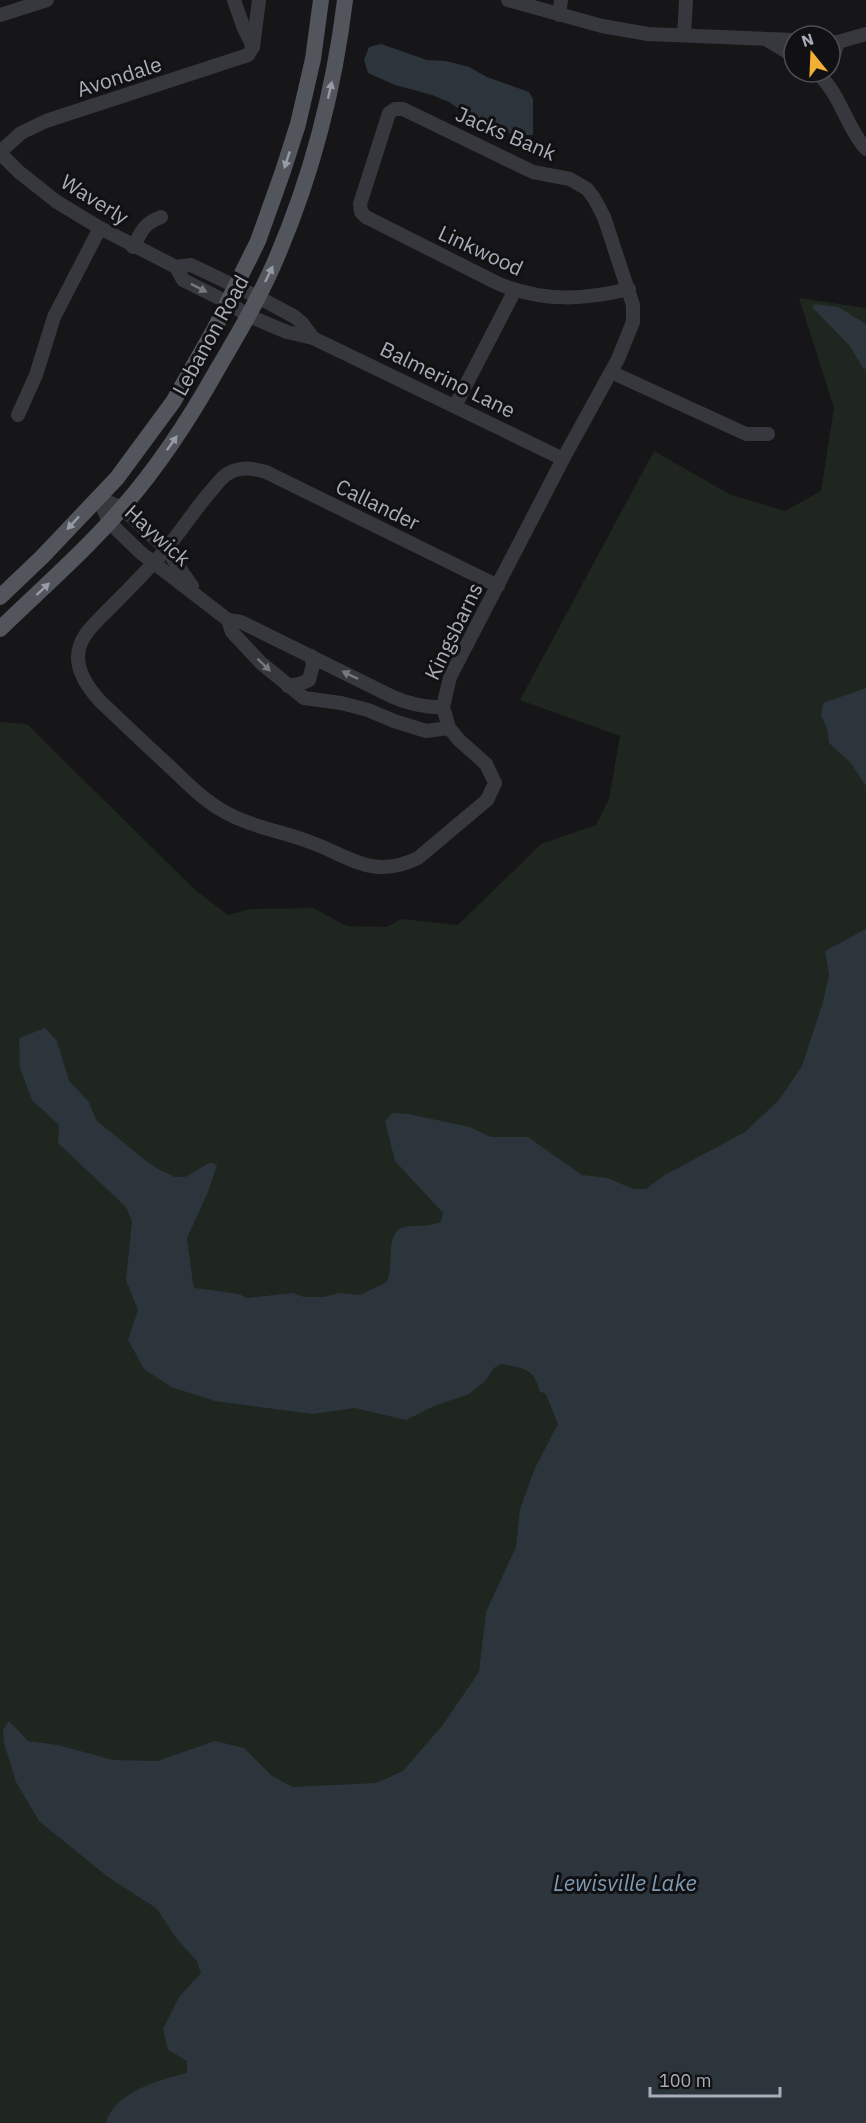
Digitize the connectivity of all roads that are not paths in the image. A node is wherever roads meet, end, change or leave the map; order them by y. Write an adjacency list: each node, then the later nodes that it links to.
1 (47, 0): 9 (street)
2 (234, 0): 16 (street)
3 (259, 0): 16 (street)
4 (321, 0): 27 (main road, Lebanon Road, one-way to 27)
5 (345, 0): 30 (main road, Lebanon Road, one-way to 5)
6 (508, 0): 10 (street)
7 (561, 0): 10 (street)
8 (686, 0): 12 (street)
9 (0, 15)
10 (559, 15): 12 (street)
11 (866, 34): 15 (street)
12 (684, 35): 13 (street)
13 (764, 39): 14 (street); 17 (street)
14 (782, 40)
15 (842, 40)
16 (253, 47): 20 (street, Avondale)
17 (782, 49)
18 (828, 84): 19 (street)
19 (866, 148)
20 (0, 152): 24 (street, Waverly)
21 (597, 202): 22 (street, Jacks Bank); 28 (street, Kingsbarns)
22 (360, 210): 29 (street, Linkwood)
23 (161, 217): 25 (street)
24 (100, 228): 25 (street, Waverly); 36 (street)
25 (133, 247): 26 (street, Waverly)
26 (176, 267): 27 (street, Waverly); 31 (street, Waverly, one-way to 31)
27 (235, 286): 30 (street, Balmerino Lane); 31 (main road, Lebanon Road)
28 (629, 289): 29 (street, Linkwood); 34 (street, Kingsbarns)
29 (515, 290): 35 (street)
30 (258, 297): 32 (main road, Lebanon Road); 33 (street, Balmerino Lane)
31 (227, 302): 32 (street, Balmerino Lane); 39 (main road, Lebanon Road)
32 (249, 316): 33 (street, Balmerino Lane); 40 (main road, Lebanon Road, one-way to 32)
33 (313, 338): 35 (street, Balmerino Lane)
34 (611, 372): 37 (street); 38 (street, Kingsbarns)
35 (455, 406): 38 (street, Balmerino Lane)
36 (18, 415)
37 (768, 434)
38 (563, 459): 46 (street, Kingsbarns)
39 (98, 497): 40 (street, Haywick); 41 (street, Haywick); 47 (main road, Lebanon Road, one-way to 47)
40 (122, 508): 41 (main road, Lebanon Road); 42 (street, Haywick)
41 (109, 522): 43 (street, Haywick); 50 (main road, Lebanon Road, one-way to 41)
42 (148, 533): 43 (street); 44 (street, Haywick)
43 (135, 548): 45 (street, Haywick)
44 (166, 549): 45 (street); 46 (street, Callander); 48 (street, Haywick)
45 (152, 563): 48 (street, Haywick); 56 (street, Kingsbarns)
46 (498, 586): 54 (street, Kingsbarns)
47 (0, 597)
48 (205, 602): 49 (street, Haywick)
49 (228, 620): 51 (street, Haywick); 52 (street, Haywick, one-way to 52)
50 (0, 629)
51 (311, 656): 52 (street); 53 (street, Haywick, one-way to 51)
52 (288, 686): 55 (street, Haywick)
53 (388, 694): 54 (street, Haywick); 55 (street)
54 (443, 707): 56 (street, Kingsbarns)
55 (380, 714): 56 (street, Haywick)
56 (449, 728)

